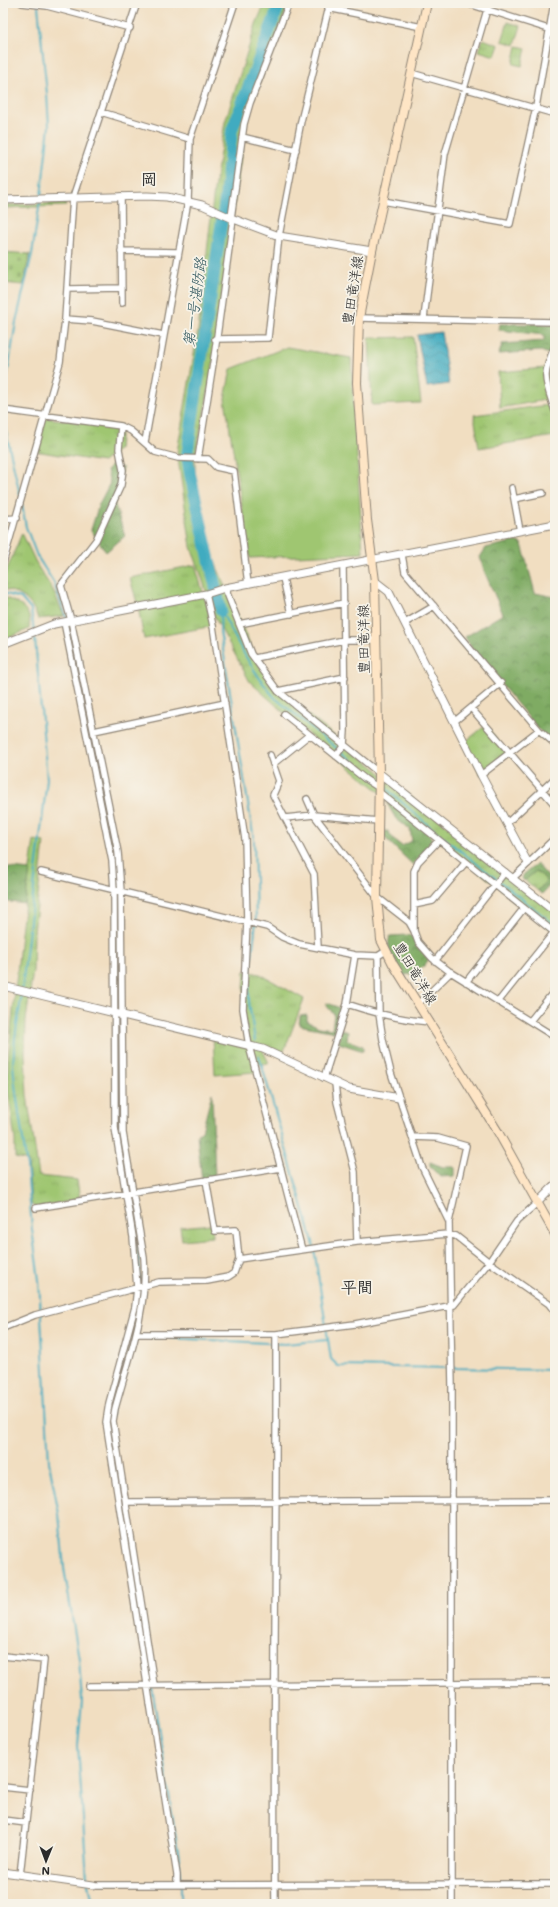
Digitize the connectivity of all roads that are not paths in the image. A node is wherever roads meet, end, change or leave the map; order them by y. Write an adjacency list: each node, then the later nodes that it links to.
1 (22, 3): 12 (street)
2 (137, 3): 12 (street)
3 (235, 3): 21 (street)
4 (289, 3): 20 (street)
5 (427, 3): 11 (main road, 豊田竜洋線)
6 (466, 3): 10 (street)
7 (489, 3): 10 (street)
8 (554, 3): 13 (street)
9 (329, 5): 11 (street); 22 (street)
10 (486, 10): 13 (street); 16 (street)
11 (422, 27): 15 (main road, 豊田竜洋線)
12 (130, 28): 18 (street)
13 (548, 29): 14 (street); 17 (street)
14 (555, 30)
15 (411, 73): 16 (street); 27 (main road, 豊田竜洋線)
16 (463, 88): 17 (street); 28 (street)
17 (536, 108): 19 (street); 28 (street)
18 (101, 112): 21 (street); 24 (street)
19 (555, 114)
20 (242, 137): 22 (street); 29 (street)
21 (190, 139): 26 (street)
22 (296, 150): 30 (street)
23 (121, 196): 24 (street); 26 (street); 31 (street)
24 (73, 197): 25 (street); 35 (street)
25 (3, 200)
26 (188, 201): 29 (street); 33 (street)
27 (383, 201): 28 (street); 32 (main road, 豊田竜洋線)
28 (436, 210): 38 (street)
29 (232, 219): 30 (street); 42 (street)
30 (280, 236): 32 (street); 42 (street)
31 (121, 251): 33 (street); 34 (street)
32 (372, 251): 37 (main road, 豊田竜洋線)
33 (178, 252): 41 (street)
34 (122, 288): 35 (street); 36 (street)
35 (67, 289): 39 (street)
36 (122, 302)
37 (358, 318): 38 (street); 58 (main road, 豊田竜洋線)
38 (424, 318): 40 (street)
39 (66, 319): 41 (street); 46 (street)
40 (555, 322)
41 (163, 335): 48 (street)
42 (216, 339): 49 (street)
43 (555, 346): 45 (street)
44 (3, 410): 46 (street)
45 (555, 411)
46 (45, 416): 47 (street); 53 (street)
47 (121, 426): 48 (street); 69 (street)
48 (145, 442): 49 (street)
49 (196, 459): 63 (street)
50 (512, 488): 52 (street)
51 (543, 493): 52 (street)
52 (514, 499): 56 (street)
53 (17, 518): 54 (street); 59 (street)
54 (3, 519)
55 (555, 524): 56 (street)
56 (520, 531): 57 (street)
57 (402, 555): 58 (street); 67 (street)
58 (373, 560): 60 (street); 62 (main road, 豊田竜洋線)
59 (3, 563)
60 (343, 566): 61 (street); 66 (street)
61 (283, 578): 63 (street); 68 (street)
62 (375, 581): 70 (street); 73 (main road, 豊田竜洋線)
63 (248, 584): 64 (street)
64 (225, 588): 65 (street); 71 (street)
65 (206, 594): 69 (street); 79 (street)
66 (344, 603): 68 (street); 72 (street)
67 (434, 606): 70 (street); 77 (street)
68 (291, 614): 71 (street)
69 (67, 621): 74 (street); 84 (street); 111 (street)
70 (405, 623): 82 (street)
71 (239, 624): 75 (street)
72 (344, 640): 73 (street); 75 (street); 76 (street)
73 (376, 640): 92 (main road, 豊田竜洋線)
74 (3, 644)
75 (254, 658): 78 (street)
76 (345, 677): 78 (street); 86 (street)
77 (501, 684): 80 (street); 83 (street)
78 (278, 691): 86 (street)
79 (225, 703): 84 (street); 117 (street)
80 (471, 708): 82 (street); 88 (street)
81 (284, 714): 85 (street)
82 (455, 721): 93 (street)
83 (539, 730): 87 (street); 88 (street)
84 (94, 731): 112 (street)
85 (309, 735): 90 (street); 91 (street)
86 (344, 744): 90 (street); 92 (street)
87 (555, 744)
88 (509, 753): 93 (street); 96 (street)
89 (270, 755): 91 (street)
90 (336, 756): 95 (street)
91 (273, 764): 100 (street)
92 (379, 773): 95 (main road, 豊田竜洋線); 108 (street)
93 (481, 775): 102 (street)
94 (555, 778): 96 (street)
95 (379, 790): 101 (main road, 豊田竜洋線); 104 (street)
96 (542, 790): 98 (street); 102 (street)
97 (307, 799): 99 (street)
98 (555, 805)
99 (314, 815): 100 (street); 101 (street); 113 (street)
100 (285, 818): 120 (street)
101 (378, 821): 113 (main road, 豊田竜洋線)
102 (507, 823): 106 (street)
103 (555, 838): 106 (street)
104 (439, 840): 105 (street); 114 (street)
105 (466, 862): 110 (street); 114 (street)
106 (528, 863): 109 (street)
107 (41, 872): 111 (street)
108 (505, 872): 109 (street); 110 (street)
109 (513, 878): 116 (street)
110 (494, 884): 115 (street); 124 (street)
111 (114, 890): 112 (street); 132 (street)
112 (121, 892): 117 (street); 132 (street)
113 (377, 897): 118 (street); 121 (main road, 豊田竜洋線)
114 (414, 905): 118 (street)
115 (524, 908): 119 (street); 126 (street)
116 (555, 912)
117 (247, 922): 120 (street); 137 (street)
118 (414, 931): 124 (street)
119 (554, 933): 129 (street)
120 (318, 947): 122 (street)
121 (386, 951): 123 (street); 131 (main road, 豊田竜洋線)
122 (355, 955): 123 (street); 130 (street)
123 (378, 956): 133 (street)
124 (435, 960): 125 (street)
125 (451, 972): 126 (street); 131 (street)
126 (466, 982): 129 (street)
127 (3, 986): 132 (street)
128 (555, 990): 135 (street)
129 (498, 1002): 135 (street)
130 (347, 1004): 133 (street); 138 (street)
131 (418, 1004): 134 (main road, 豊田竜洋線)
132 (118, 1014): 137 (street); 145 (street); 146 (street)
133 (379, 1014): 134 (street); 140 (street)
134 (430, 1022): 147 (main road, 豊田竜洋線)
135 (530, 1022): 136 (street)
136 (555, 1037)
137 (249, 1046): 138 (street); 142 (street)
138 (324, 1078): 139 (street)
139 (335, 1083): 140 (street); 152 (street)
140 (399, 1098): 141 (street)
141 (412, 1137): 149 (street); 149 (street)
142 (281, 1168): 143 (street); 153 (street)
143 (206, 1180): 145 (street); 154 (street)
144 (555, 1186): 147 (street)
145 (134, 1192): 146 (street); 156 (street)
146 (125, 1194): 148 (street); 157 (street)
147 (537, 1203): 151 (main road, 豊田竜洋線); 155 (street)
148 (36, 1208)
149 (449, 1222): 150 (street)
150 (448, 1234): 152 (street); 155 (street); 158 (street)
151 (555, 1234)
152 (357, 1242): 153 (street)
153 (302, 1250): 154 (street)
154 (239, 1259): 156 (street)
155 (489, 1262): 158 (street); 159 (street)
156 (145, 1286): 157 (street); 161 (street)
157 (137, 1288): 160 (street); 171 (street)
158 (450, 1306): 162 (street); 164 (street)
159 (555, 1312)
160 (3, 1328)
161 (136, 1334): 162 (street); 166 (street)
162 (276, 1334): 163 (street)
163 (277, 1500): 164 (street); 166 (street); 170 (street)
164 (450, 1500): 165 (street); 169 (street)
165 (555, 1500)
166 (126, 1502): 172 (street)
167 (3, 1656): 175 (street)
168 (555, 1682): 169 (street)
169 (452, 1683): 170 (street); 181 (street)
170 (274, 1684): 172 (street); 180 (street)
171 (147, 1685): 172 (street); 173 (street); 183 (street)
172 (154, 1685)
173 (89, 1686)
174 (3, 1787): 175 (street)
175 (30, 1790): 177 (street)
176 (3, 1820): 177 (street)
177 (26, 1823): 179 (street)
178 (3, 1872): 179 (street)
179 (20, 1875): 184 (street)
180 (274, 1884): 181 (street); 183 (street); 185 (street)
181 (452, 1884): 182 (street); 186 (street)
182 (555, 1884)
183 (177, 1885): 184 (street)
184 (93, 1886)
185 (275, 1904)
186 (452, 1904)

